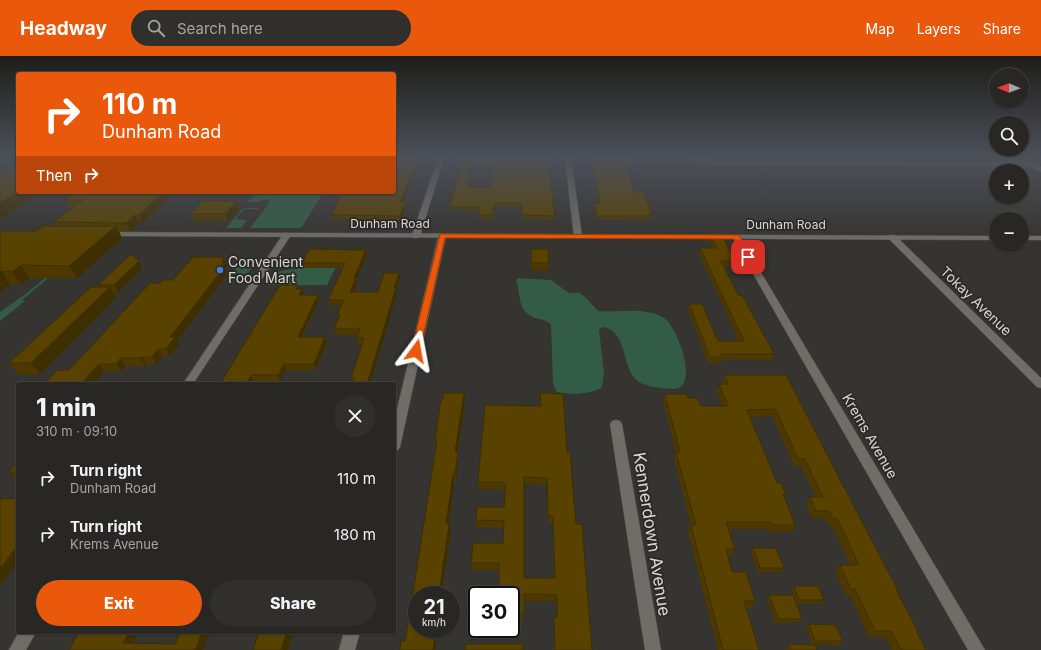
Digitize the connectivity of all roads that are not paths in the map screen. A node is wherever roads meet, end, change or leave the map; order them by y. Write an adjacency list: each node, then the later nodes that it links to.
1 (432, 186): 5 (street)
2 (572, 186): 7 (street)
3 (99, 234): 4 (street, Dunham Road)
4 (287, 235): 5 (street, Dunham Road); 13 (street)
5 (416, 236): 6 (street, Dunham Road)
6 (442, 236): 7 (street, Dunham Road); 16 (street)
7 (578, 236): 8 (street, Dunham Road)
8 (736, 237): 9 (street, Dunham Road); 22 (street, Krems Avenue)
9 (892, 237): 10 (street, Dunham Road); 14 (street, Tokay Avenue)
10 (989, 238)
11 (1029, 238): 12 (street)
12 (1041, 238)
13 (189, 382)
14 (1041, 384)
15 (616, 424): 21 (street, Kennerdown Avenue)
16 (396, 438)
17 (27, 634): 19 (street)
18 (352, 634): 20 (street)
19 (17, 650)
20 (348, 650)
21 (653, 650)
22 (977, 650)

